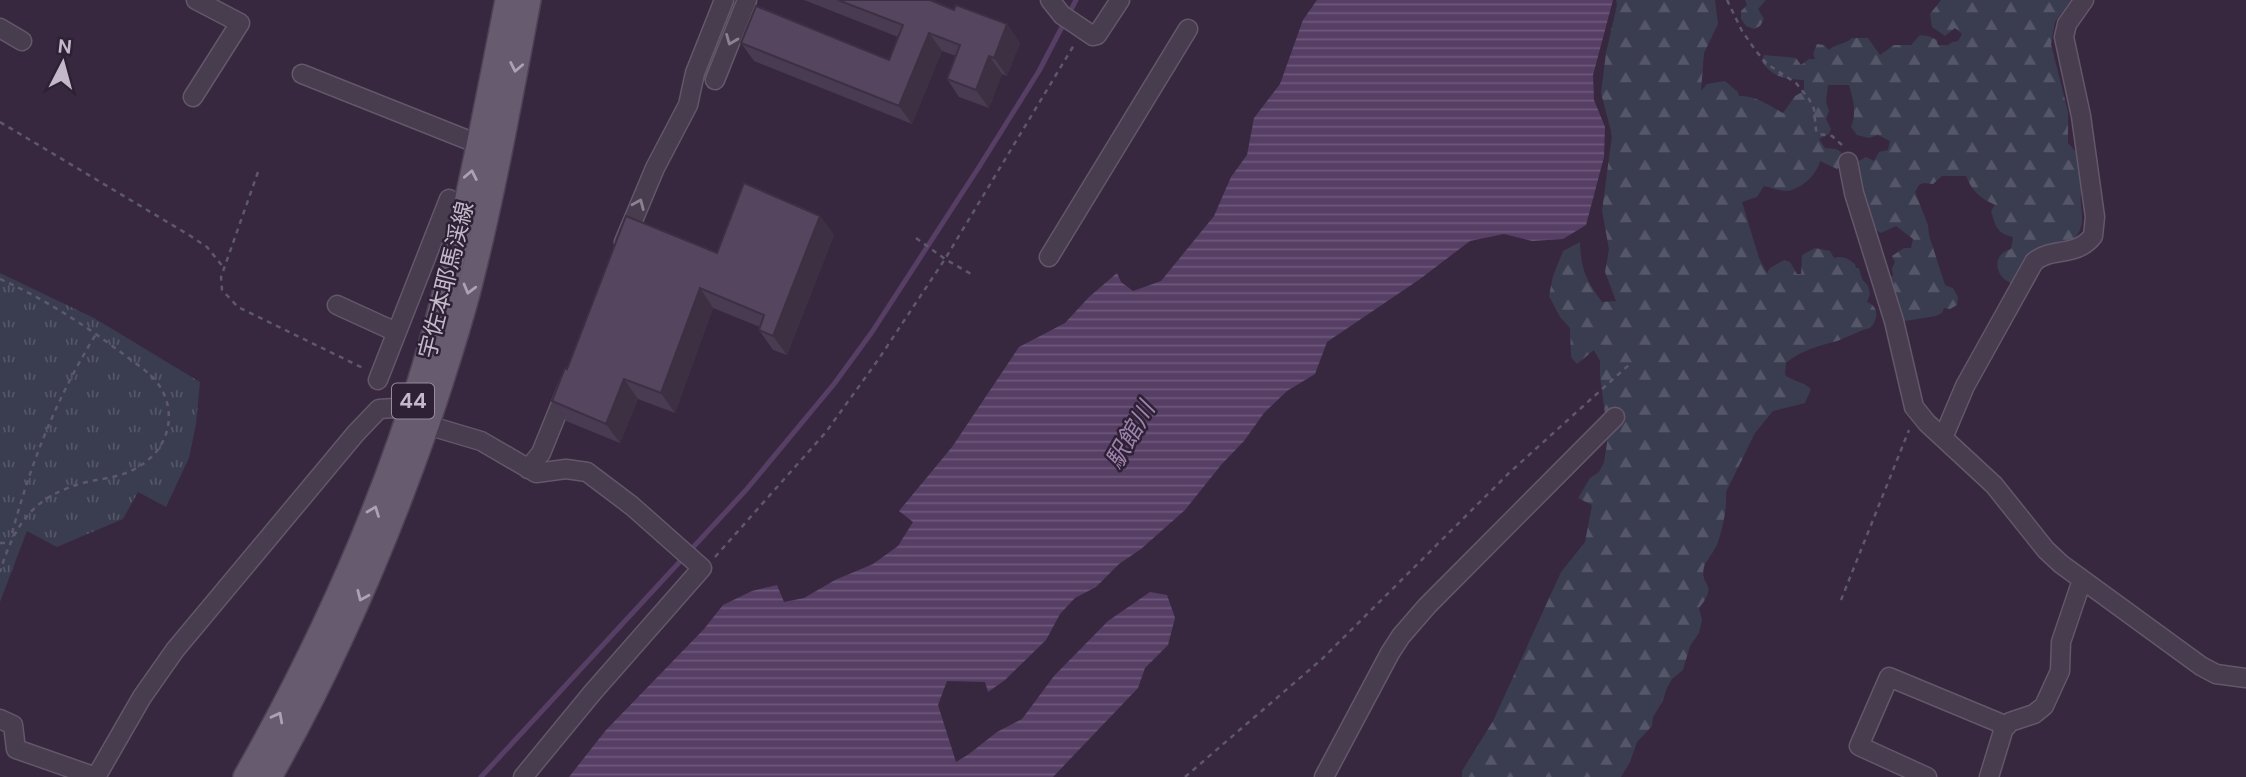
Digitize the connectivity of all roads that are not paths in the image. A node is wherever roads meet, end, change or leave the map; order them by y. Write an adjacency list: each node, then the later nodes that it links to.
1 (196, 0): 14 (street)
2 (507, 0): 15 (main road, 宇佐本耶馬渓線 / 44)
3 (529, 0): 25 (main road, 宇佐本耶馬渓線 / 44, one-way to 25)
4 (724, 0): 18 (street, one-way to 4)
5 (747, 0): 13 (street, one-way to 13)
6 (1050, 0): 7 (street)
7 (1120, 0)
8 (2084, 0): 26 (street)
9 (0, 28): 11 (street)
10 (1188, 29): 19 (street)
11 (22, 41)
12 (302, 74): 15 (street)
13 (715, 80)
14 (193, 97)
15 (478, 144): 25 (main road, 宇佐本耶馬渓線 / 44, one-way to 15)
16 (1848, 162): 26 (street)
17 (449, 199): 21 (street)
18 (620, 254)
19 (1049, 257)
20 (337, 305): 21 (street)
21 (396, 332): 23 (street)
22 (573, 375): 27 (street)
23 (378, 380)
24 (1615, 417): 36 (street)
25 (418, 419): 27 (street); 32 (street); 33 (main road, 宇佐本耶馬渓線 / 44, one-way to 25); 34 (main road, 宇佐本耶馬渓線 / 44, one-way to 34)
26 (1942, 438): 28 (street)
27 (528, 469): 35 (street)
28 (2082, 580): 29 (street); 31 (street)
29 (2246, 678)
30 (0, 719): 32 (street)
31 (2007, 726): 37 (street); 38 (street)
32 (96, 777)
33 (245, 777)
34 (270, 777)
35 (523, 777)
36 (1324, 777)
37 (1927, 777)
38 (1989, 777)

